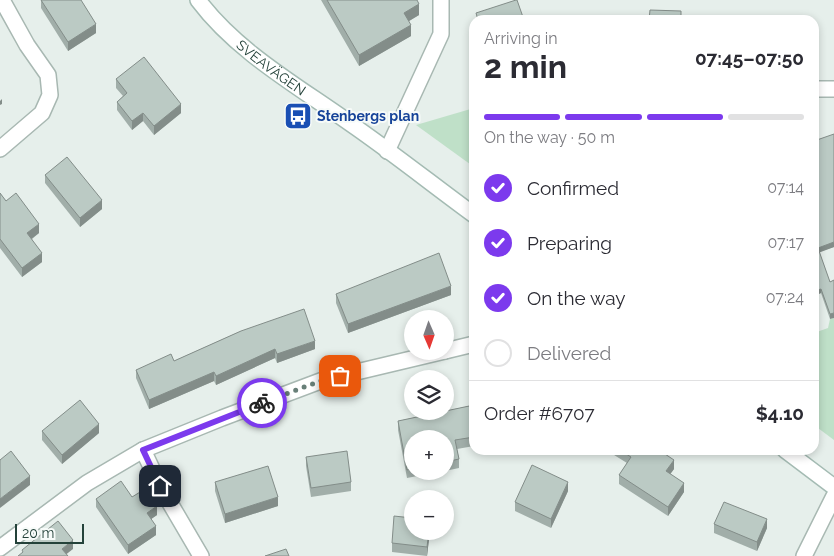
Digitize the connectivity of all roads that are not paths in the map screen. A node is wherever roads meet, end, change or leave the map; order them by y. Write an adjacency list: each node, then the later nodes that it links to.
1 (2, 0): 6 (street)
2 (198, 0): 7 (street, SVEAVÄGEN)
3 (441, 0): 7 (street)
4 (819, 89): 5 (street)
5 (834, 89)
6 (0, 149)
7 (387, 151): 8 (street, SVEAVÄGEN)
8 (469, 211)
9 (469, 345): 10 (street)
10 (454, 349)
11 (407, 360): 12 (street)
12 (143, 450): 16 (street); 17 (street)
13 (792, 455): 14 (street)
14 (834, 487)
15 (834, 496): 18 (street)
16 (0, 548)
17 (201, 556)
18 (804, 556)

